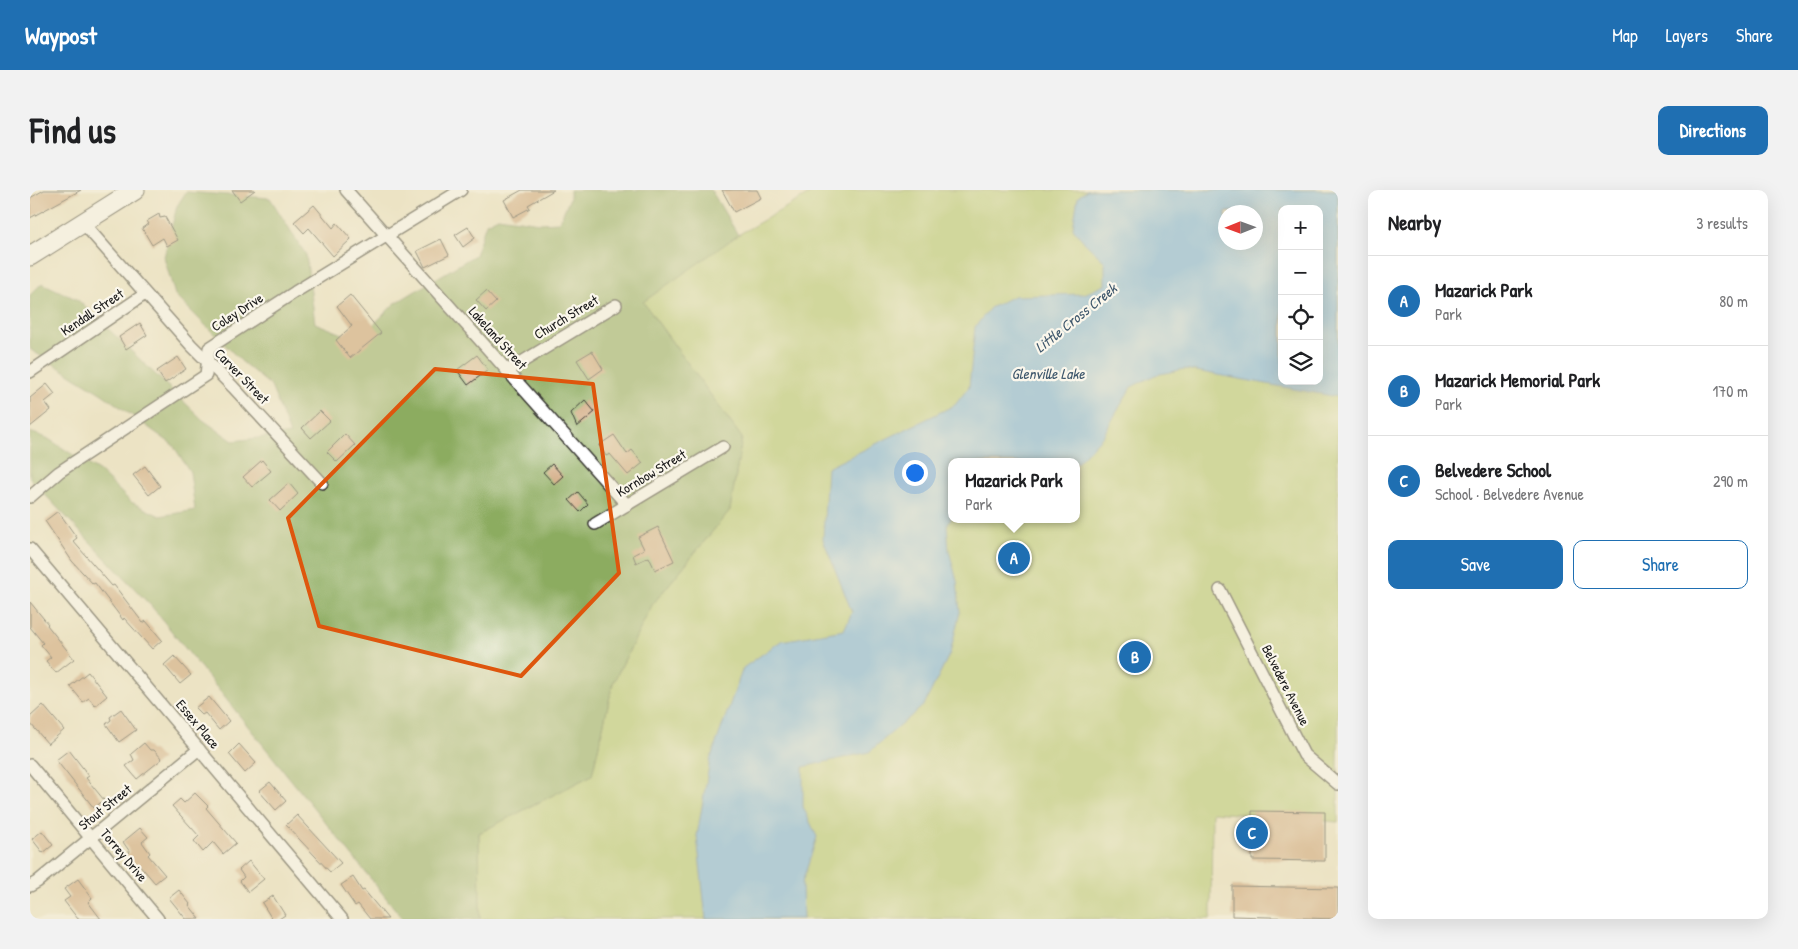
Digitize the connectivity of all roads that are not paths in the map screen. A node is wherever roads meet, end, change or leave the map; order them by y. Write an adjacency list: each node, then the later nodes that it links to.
1 (135, 190): 4 (main road)
2 (346, 190): 5 (street, Lakeland Street)
3 (461, 190): 5 (street, Coley Drive)
4 (83, 223): 6 (main road); 7 (street, Carver Street)
5 (387, 235): 9 (street, Coley Drive); 10 (street, Lakeland Street)
6 (30, 256)
7 (145, 294): 9 (street, Carver Street); 11 (street, Kendall Street)
8 (616, 305): 10 (street, Church Street)
9 (209, 362): 13 (street, Carver Street); 14 (street, Coley Drive)
10 (507, 371): 15 (street, Lakeland Street)
11 (30, 372)
12 (722, 447): 15 (street, Kornbow Street)
13 (322, 483)
14 (30, 497)
15 (627, 505): 16 (street, Kornbow Street)
16 (596, 524)
17 (30, 549): 19 (street, Essex Place)
18 (1220, 590): 21 (street, Belvedere Avenue)
19 (199, 749): 22 (street, Stout Street); 25 (street, Essex Place)
20 (30, 765): 22 (street, Torrey Drive)
21 (1338, 784)
22 (90, 838): 23 (street, Stout Street); 24 (street, Torrey Drive)
23 (30, 886)
24 (158, 919)
25 (342, 919)

